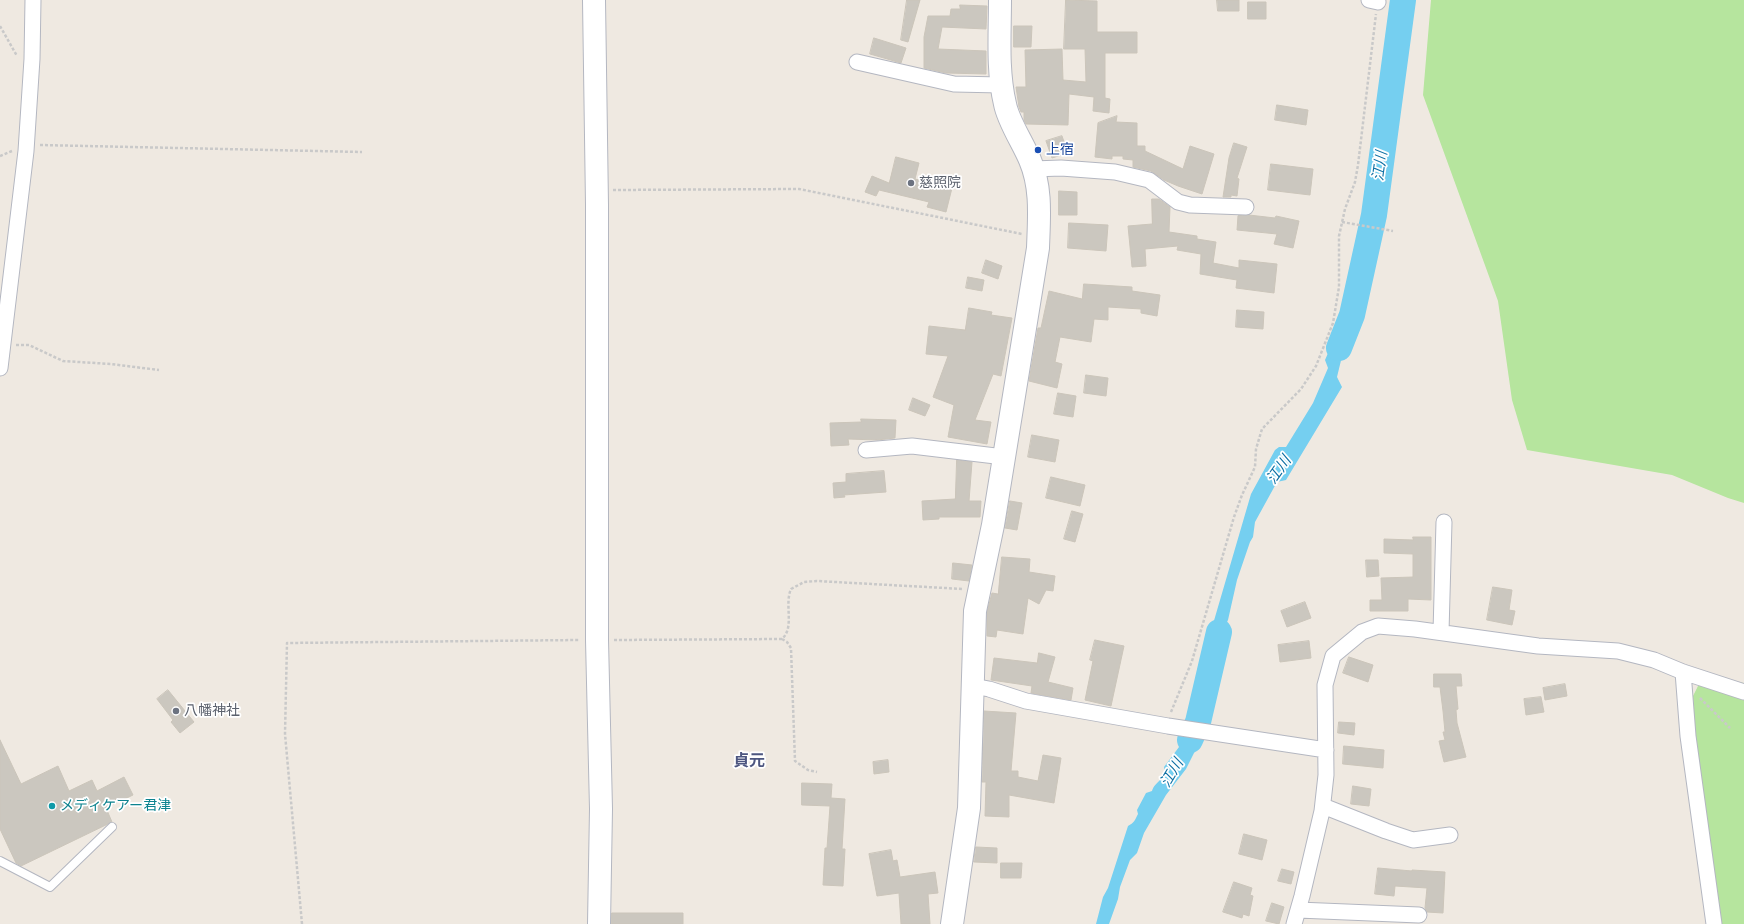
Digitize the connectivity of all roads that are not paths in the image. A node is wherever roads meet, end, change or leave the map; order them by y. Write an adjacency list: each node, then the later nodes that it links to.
1 (33, 0): 8 (street)
2 (594, 0): 23 (street)
3 (1000, 0): 5 (street)
4 (857, 62): 5 (street)
5 (1002, 85): 6 (street)
6 (1033, 169): 7 (street); 10 (street)
7 (1246, 207)
8 (0, 368)
9 (866, 450): 10 (street)
10 (1004, 457): 14 (street)
11 (1444, 522): 12 (street)
12 (1441, 632): 13 (street); 16 (street)
13 (1683, 677): 15 (street); 25 (street)
14 (973, 686): 16 (street); 24 (street)
15 (1744, 692)
16 (1326, 750): 17 (street)
17 (1323, 806): 19 (street); 22 (street)
18 (112, 827): 20 (lane)
19 (1450, 836)
20 (0, 861)
21 (1419, 915): 22 (street)
22 (1296, 917)
23 (599, 924)
24 (952, 924)
25 (1714, 924)

